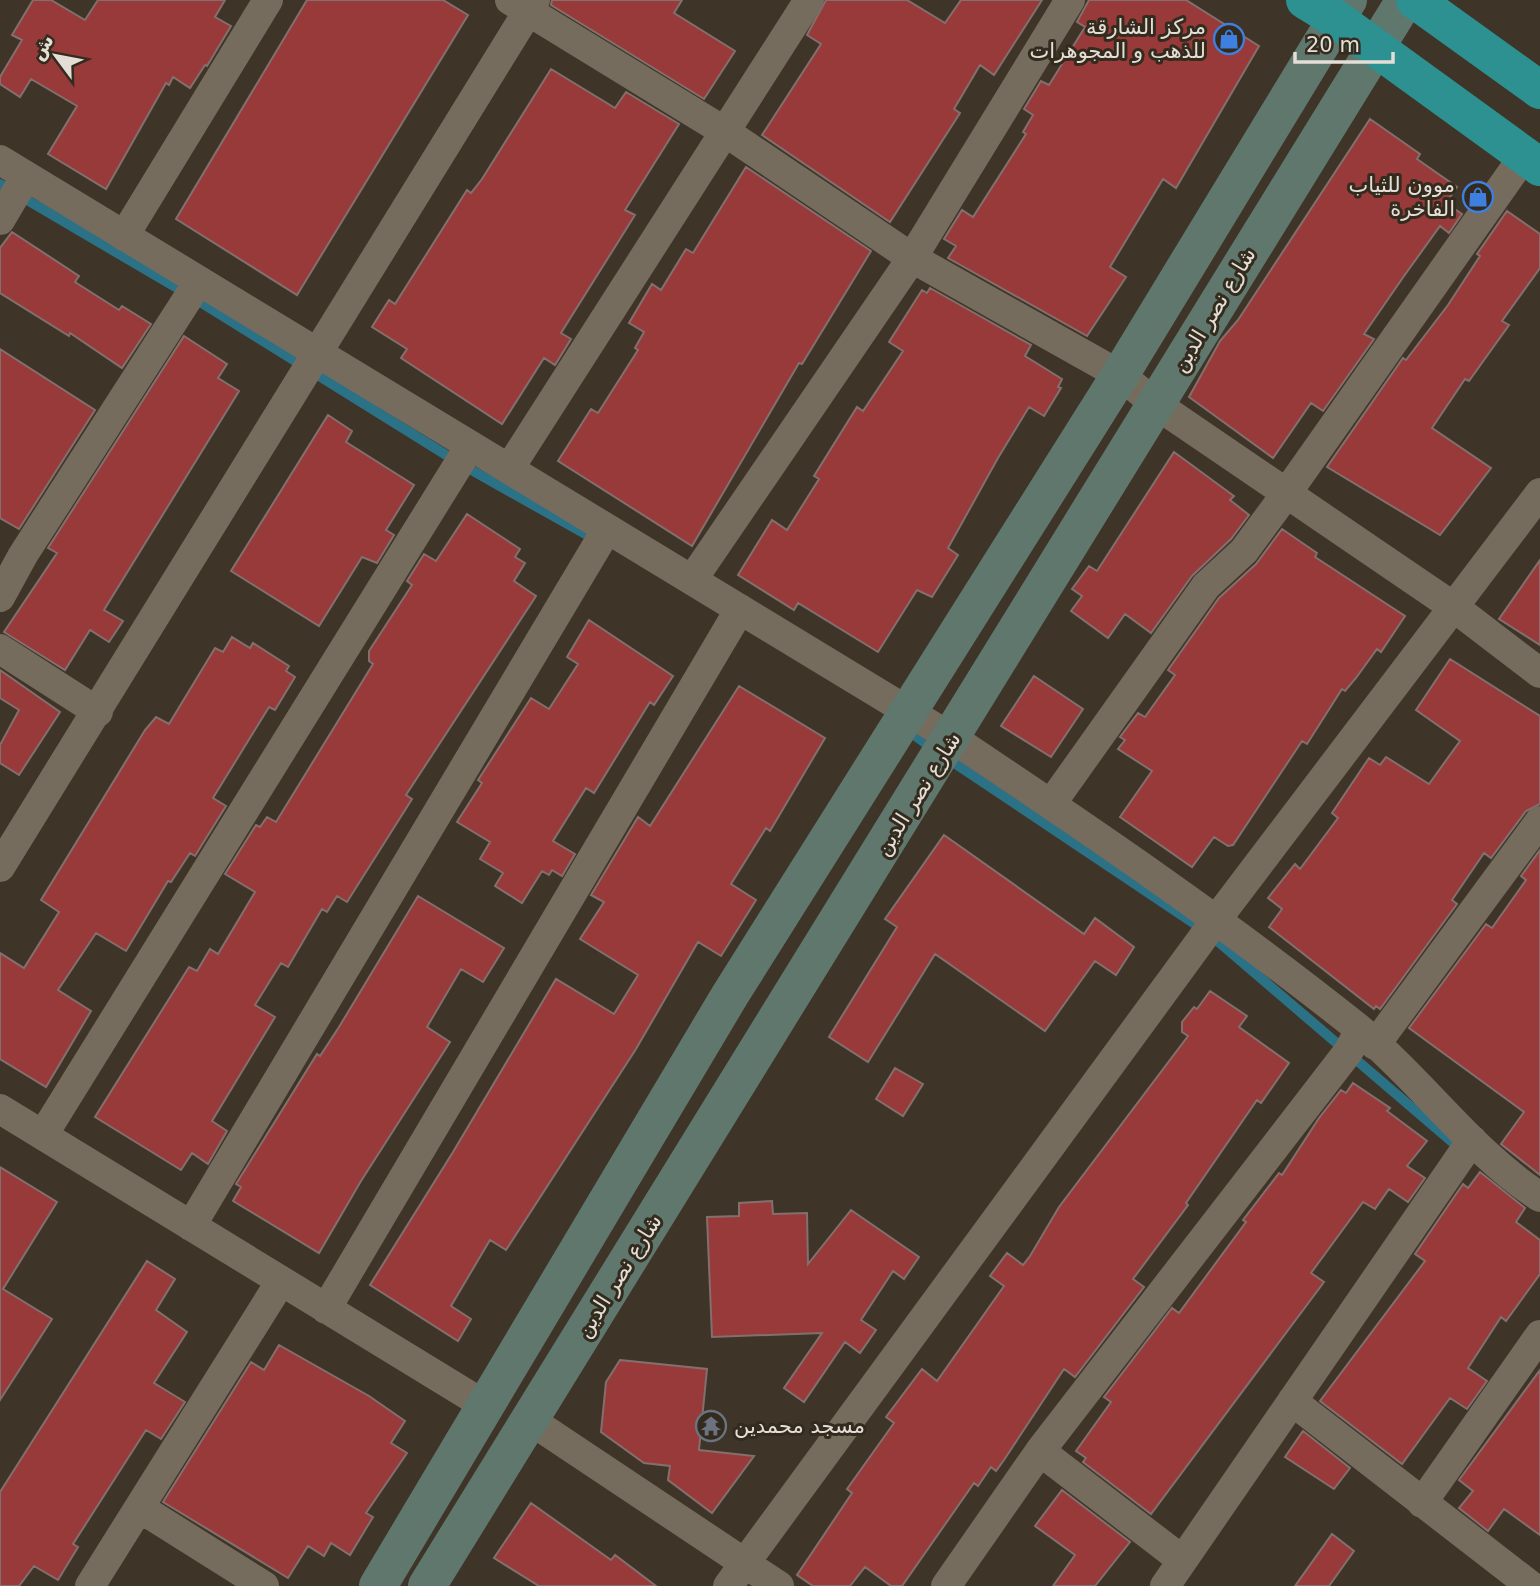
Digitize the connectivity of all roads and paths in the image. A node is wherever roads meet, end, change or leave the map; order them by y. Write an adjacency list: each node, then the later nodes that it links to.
1 (268, 0): 15 (street)
2 (809, 0): 10 (street)
3 (1070, 0): 16 (street)
4 (1405, 0): 8 (street, شارع نصر الدين)
5 (1415, 0): 9 (highway)
6 (524, 4): 10 (street); 18 (street)
7 (1330, 6): 8 (highway); 19 (street)
8 (1376, 47): 12 (highway); 20 (street, شارع نصر الدين)
9 (1540, 90)
10 (727, 133): 16 (street); 22 (street)
11 (0, 160): 13 (street)
12 (1532, 162): 24 (street)
13 (26, 176): 14 (street); 15 (street)
14 (0, 220)
15 (124, 236): 17 (street)
16 (912, 258): 19 (street); 27 (street)
17 (199, 281): 18 (street); 26 (street)
18 (318, 354): 21 (street); 33 (street)
19 (1120, 375): 20 (street); 34 (street)
20 (1157, 404): 24 (street); 35 (street, شارع نصر الدين)
21 (470, 446): 22 (street); 42 (street)
22 (509, 469): 25 (street)
23 (1540, 493): 29 (street)
24 (1286, 494): 29 (street); 36 (street)
25 (607, 528): 27 (street); 45 (street)
26 (11, 548): 28 (street)
27 (692, 580): 30 (street)
28 (0, 597)
29 (1455, 608): 32 (street); 39 (street)
30 (740, 609): 34 (street); 47 (street)
31 (0, 649): 33 (street)
32 (1540, 673)
33 (98, 712): 38 (street)
34 (909, 712): 35 (street); 50 (street)
35 (952, 738): 36 (street); 51 (street, شارع نصر الدين)
36 (1051, 804): 39 (street)
37 (1540, 821): 40 (street)
38 (0, 867)
39 (1217, 921): 40 (street); 56 (street)
40 (1367, 1037): 43 (street); 52 (street)
41 (0, 1109): 42 (street)
42 (43, 1135): 45 (street)
43 (1472, 1140): 44 (street); 49 (street)
44 (1540, 1197)
45 (191, 1226): 46 (street)
46 (281, 1281): 47 (street); 54 (street)
47 (326, 1309): 50 (street)
48 (1540, 1335): 53 (street)
49 (1292, 1401): 53 (street); 55 (street)
50 (486, 1406): 59 (street)
51 (530, 1420): 56 (street); 60 (street, شارع نصر الدين)
52 (1041, 1451): 55 (street); 63 (street)
53 (1422, 1503): 65 (street)
54 (140, 1508): 57 (street); 58 (street)
55 (1182, 1560): 64 (street)
56 (746, 1562): 61 (street); 62 (street)
57 (90, 1586)
58 (264, 1586)
59 (378, 1586)
60 (427, 1586)
61 (728, 1586)
62 (779, 1586)
63 (946, 1586)
64 (1165, 1586)
65 (1531, 1586)

